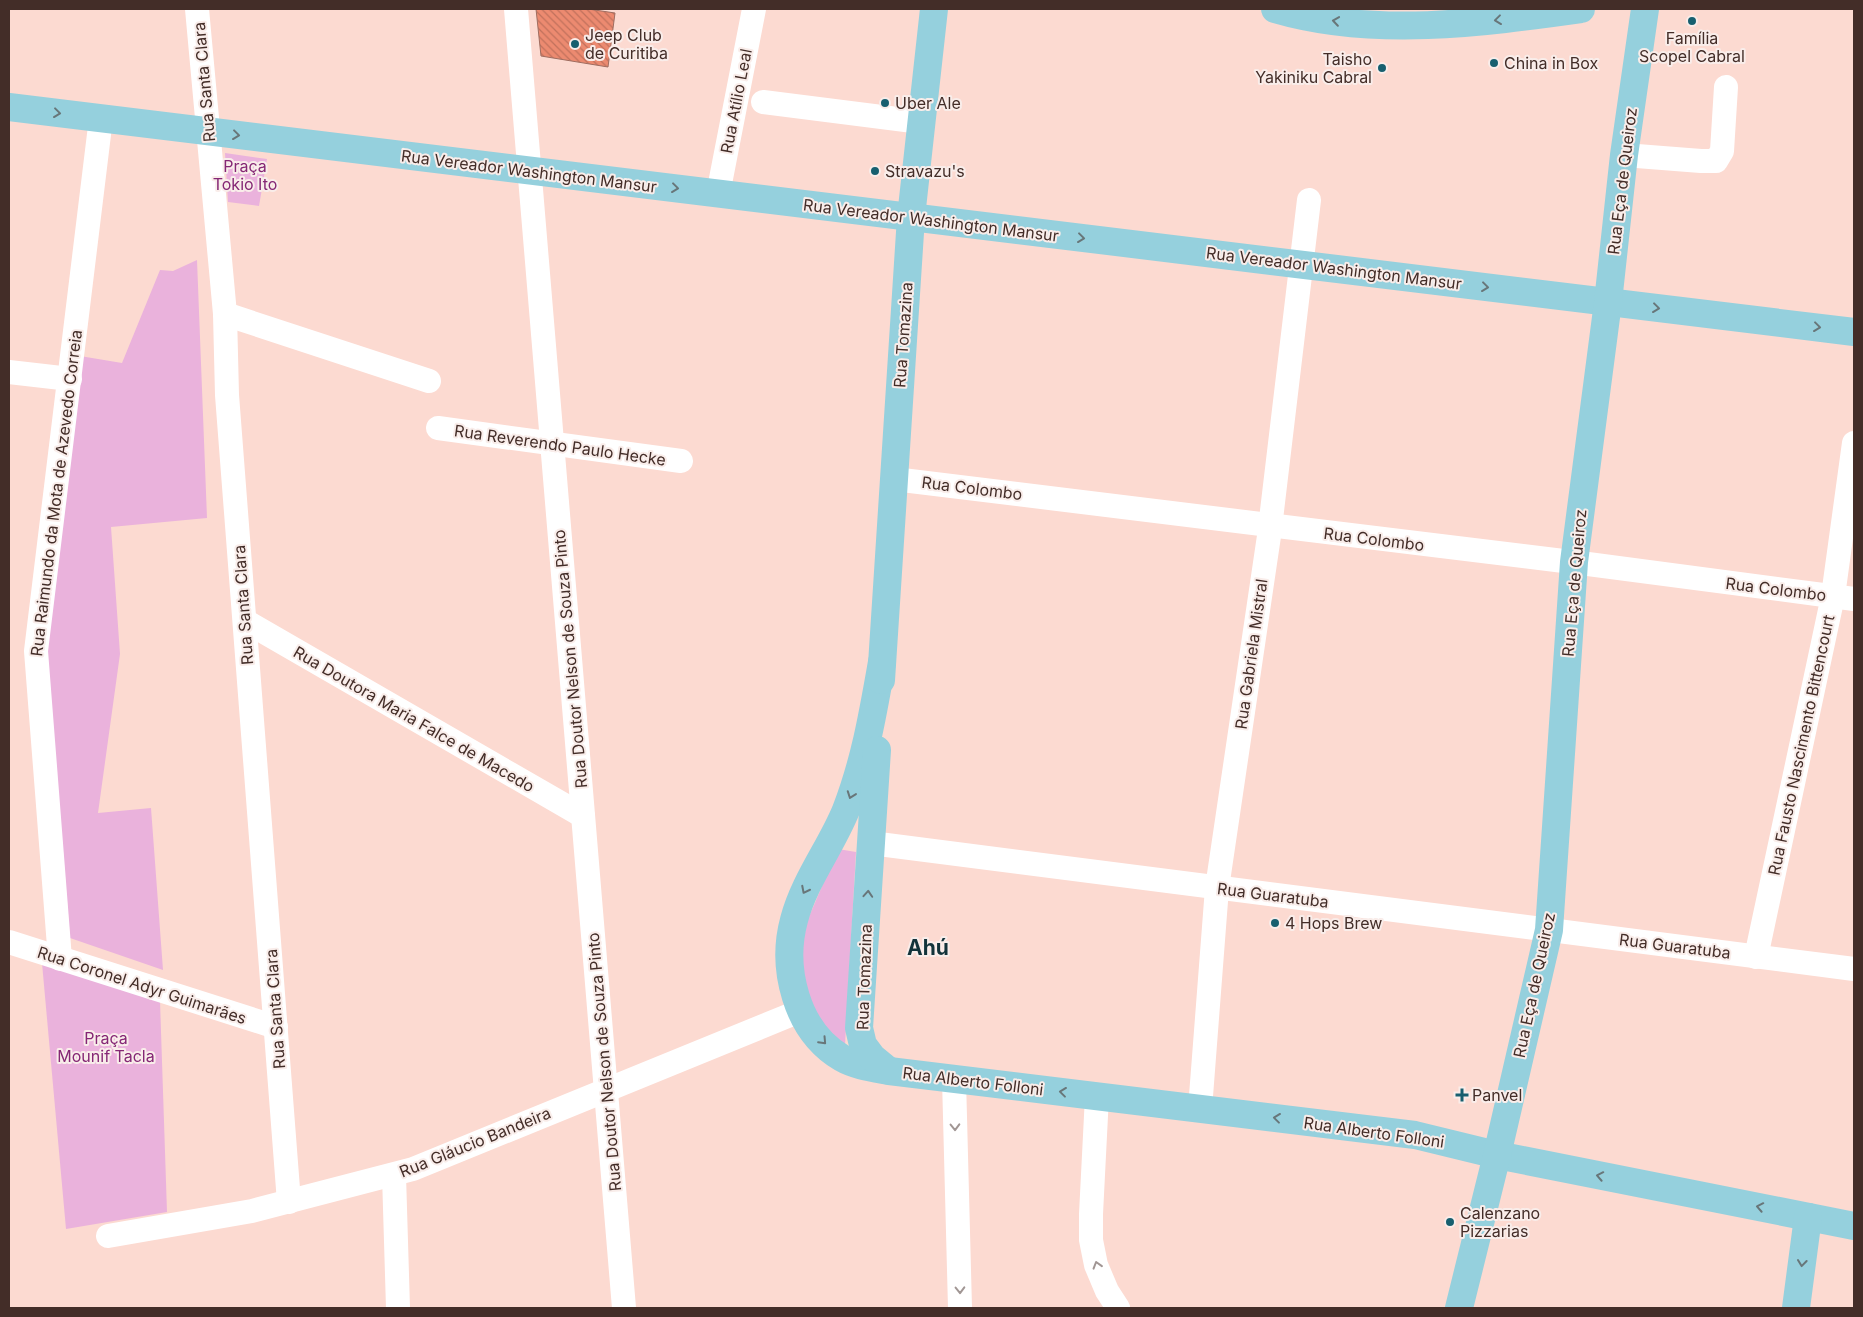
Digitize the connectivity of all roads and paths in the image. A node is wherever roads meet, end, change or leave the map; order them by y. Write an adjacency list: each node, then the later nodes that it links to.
1 (198, 9): 14 (street, Rua Santa Clara)
2 (516, 9): 16 (street, Rua Doutor Nelson de Souza Pinto)
3 (754, 9): 17 (street, Rua Atílio Leal)
4 (934, 9): 13 (main road, Rua Tomazina)
5 (1275, 9): 8 (main road, one-way to 5)
6 (1581, 9): 8 (main road)
7 (1645, 9): 15 (main road, Rua Eça de Queiroz)
8 (1533, 12)
9 (1726, 87): 15 (street)
10 (763, 102): 13 (street)
11 (9, 107): 12 (main road, Rua Vereador Washington Mansur, one-way to 12)
12 (101, 118): 14 (main road, Rua Vereador Washington Mansur); 25 (street, Rua Raimundo da Mota de Azevedo Correia)
13 (921, 122): 19 (main road, Rua Tomazina)
14 (209, 132): 16 (main road, Rua Vereador Washington Mansur, one-way to 16); 22 (street, Rua Santa Clara)
15 (1624, 155): 21 (main road, Rua Eça de Queiroz)
16 (529, 170): 17 (main road, Rua Vereador Washington Mansur, one-way to 17); 29 (street, Rua Doutor Nelson de Souza Pinto)
17 (718, 194): 19 (main road, Rua Vereador Washington Mansur)
18 (1309, 200): 20 (street, Rua Gabriela Mistral)
19 (911, 217): 20 (main road, Rua Vereador Washington Mansur, one-way to 20); 31 (main road, Rua Tomazina)
20 (1302, 265): 21 (main road, Rua Vereador Washington Mansur, one-way to 21); 32 (street, Rua Gabriela Mistral)
21 (1608, 302): 23 (main road, Rua Vereador Washington Mansur, one-way to 23); 33 (main road, Rua Eça de Queiroz)
22 (225, 314): 26 (street); 35 (street, Rua Santa Clara)
23 (1854, 332)
24 (9, 372): 25 (street)
25 (70, 379): 44 (street, Rua Raimundo da Mota de Azevedo Correia)
26 (429, 381)
27 (438, 428): 29 (street, Rua Reverendo Paulo Hecke)
28 (1854, 443): 34 (street, Rua Fausto Nascimento Bittencourt)
29 (552, 444): 30 (street, Rua Reverendo Paulo Hecke); 37 (street, Rua Doutor Nelson de Souza Pinto)
30 (681, 461)
31 (894, 479): 32 (street, Rua Colombo); 36 (main road, Rua Tomazina)
32 (1270, 526): 33 (street, Rua Colombo); 40 (street, Rua Gabriela Mistral)
33 (1574, 562): 34 (street, Rua Colombo); 41 (main road, Rua Eça de Queiroz)
34 (1844, 597): 43 (street, Rua Fausto Nascimento Bittencourt)
35 (245, 621): 37 (street, Rua Doutora Maria Falce de Macedo); 47 (street, Rua Santa Clara)
36 (882, 662): 38 (main road, Rua Tomazina); 39 (main road, Rua Tomazina, one-way to 39)
37 (583, 816): 50 (street, Rua Doutor Nelson de Souza Pinto)
38 (871, 843): 39 (main road); 40 (street, Rua Guaratuba); 48 (main road, Rua Tomazina, one-way to 38)
39 (828, 847): 46 (main road, Rua Tomazina, one-way to 46)
40 (1217, 888): 41 (street, Rua Guaratuba); 52 (street, Rua Gabriela Mistral)
41 (1549, 930): 43 (street, Rua Guaratuba); 53 (main road, Rua Eça de Queiroz)
42 (9, 942): 44 (street, Rua Coronel Adyr Guimarães)
43 (1756, 957): 45 (street, Rua Guaratuba)
44 (60, 958): 47 (street, Rua Coronel Adyr Guimarães)
45 (1854, 970)
46 (800, 1011): 48 (main road, Rua Tomazina, one-way to 48); 50 (street, Rua Gláucio Bandeira)
47 (276, 1027): 55 (street, Rua Santa Clara)
48 (889, 1071): 49 (main road, Rua Alberto Folloni)
49 (954, 1079): 51 (main road, Rua Alberto Folloni, one-way to 49); 61 (street, one-way to 61)
50 (606, 1090): 54 (street, Rua Gláucio Bandeira); 60 (street, Rua Doutor Nelson de Souza Pinto)
51 (1097, 1096): 52 (main road, Rua Alberto Folloni); 62 (street, one-way to 51)
52 (1200, 1109): 53 (main road, Rua Alberto Folloni, one-way to 52)
53 (1497, 1155): 56 (main road, Rua Alberto Folloni, one-way to 53); 63 (main road, Rua Eça de Queiroz)
54 (394, 1175): 55 (street, Rua Gláucio Bandeira); 59 (street)
55 (290, 1202): 58 (street, Rua Gláucio Bandeira)
56 (1808, 1217): 57 (main road, Rua Alberto Folloni); 64 (main road, one-way to 64)
57 (1854, 1226)
58 (108, 1236)
59 (398, 1308)
60 (624, 1308)
61 (960, 1308)
62 (1118, 1308)
63 (1458, 1308)
64 (1796, 1308)

